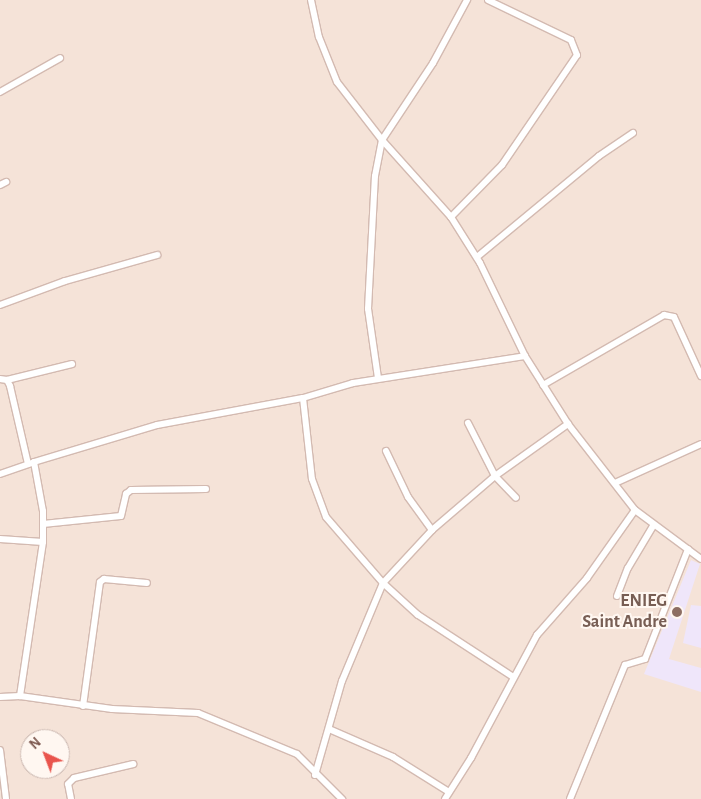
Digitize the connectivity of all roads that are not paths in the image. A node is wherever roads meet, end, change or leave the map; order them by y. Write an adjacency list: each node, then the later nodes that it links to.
1 (310, 0): 7 (street)
2 (467, 0): 7 (street)
3 (488, 0): 8 (street)
4 (60, 58): 5 (street)
5 (0, 92)
6 (633, 132): 10 (street)
7 (382, 140): 8 (street); 15 (street)
8 (451, 217): 10 (street)
9 (157, 255): 11 (street)
10 (477, 257): 12 (street)
11 (0, 305)
12 (525, 356): 15 (street); 17 (street)
13 (72, 364): 16 (street)
14 (701, 376): 17 (street)
15 (378, 378): 18 (street)
16 (3, 380): 23 (street)
17 (543, 385): 20 (street)
18 (303, 398): 23 (street); 37 (street)
19 (468, 423): 25 (street)
20 (568, 424): 25 (street); 26 (street)
21 (701, 444): 26 (street)
22 (386, 451): 32 (street)
23 (31, 463): 24 (street); 30 (street)
24 (0, 474)
25 (495, 476): 28 (street); 32 (street)
26 (615, 483): 29 (street)
27 (206, 489): 30 (street)
28 (516, 498)
29 (635, 510): 31 (street); 40 (street)
30 (43, 524): 34 (street)
31 (653, 526): 35 (street); 39 (street)
32 (432, 530): 37 (street)
33 (0, 539): 34 (street)
34 (43, 542): 41 (street)
35 (688, 549): 36 (street); 53 (street)
36 (701, 558)
37 (383, 583): 40 (street); 44 (street)
38 (147, 584): 43 (street)
39 (617, 596)
40 (513, 677): 48 (street)
41 (20, 696): 42 (street); 43 (street)
42 (0, 697)
43 (82, 706): 47 (street)
44 (329, 729): 47 (street); 48 (street)
45 (0, 750): 49 (street)
46 (134, 764): 50 (street)
47 (315, 775): 51 (street)
48 (449, 792): 52 (street)
49 (6, 799)
50 (71, 799)
51 (342, 799)
52 (445, 799)
53 (570, 799)

